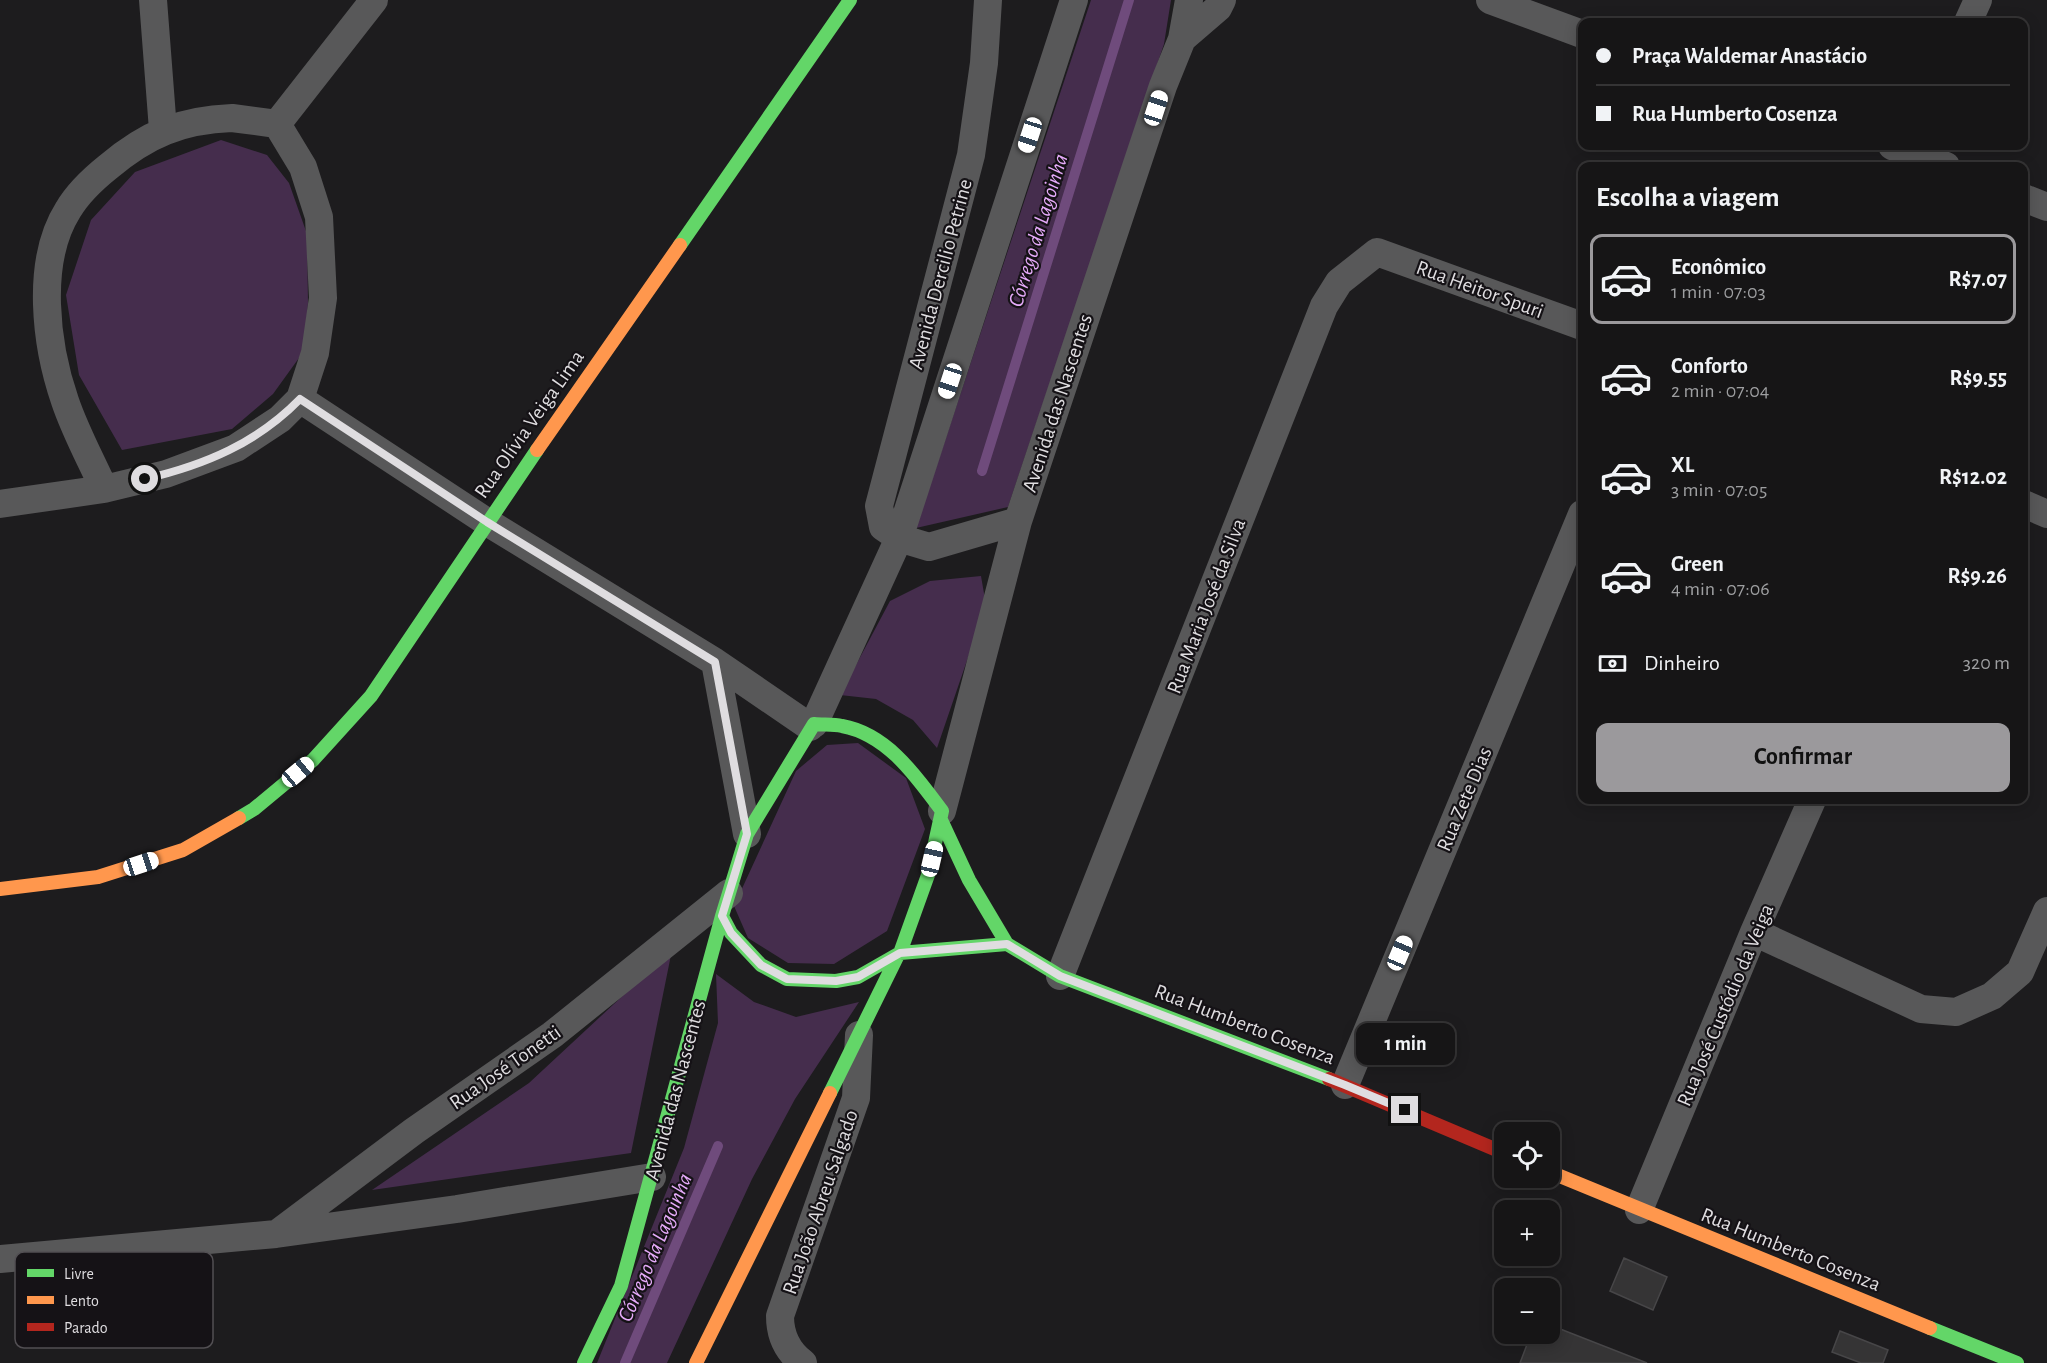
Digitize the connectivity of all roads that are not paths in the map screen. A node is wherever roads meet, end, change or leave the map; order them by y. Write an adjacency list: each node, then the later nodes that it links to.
1 (153, 0): 14 (street)
2 (374, 0): 13 (street)
3 (850, 0): 27 (street, Rua Olívia Veiga Lima)
4 (988, 0): 29 (street, Avenida Dercilio Petrine)
5 (1074, 0): 29 (street)
6 (1189, 0): 12 (street, Avenida das Nascentes)
7 (1222, 0): 12 (street)
8 (1490, 0): 11 (street)
9 (1978, 0): 10 (street)
10 (1970, 18)
11 (1578, 32)
12 (1182, 39): 26 (street, Avenida das Nascentes)
13 (277, 124): 14 (street); 21 (street)
14 (164, 130): 22 (street)
15 (1905, 152): 16 (street)
16 (1934, 162)
17 (2028, 200): 18 (street)
18 (2047, 207)
19 (1377, 252): 20 (street, Rua Heitor Spuri); 41 (street, Rua Maria José da Silva)
20 (1578, 325)
21 (300, 399): 22 (street); 27 (street)
22 (104, 489): 23 (street)
23 (0, 504)
24 (2028, 506): 25 (street)
25 (2047, 514)
26 (1018, 520): 29 (street); 33 (street, Avenida das Nascentes)
27 (487, 522): 30 (street); 35 (street, Rua Olívia Veiga Lima)
28 (1578, 524): 43 (street, Rua Zete Dias)
29 (899, 538): 31 (street)
30 (715, 662): 31 (street); 34 (street)
31 (812, 726): 33 (street, Rua Humberto Cosenza); 34 (street, Avenida das Nascentes)
32 (1810, 804): 38 (street, Rua José Custódio da Veiga)
33 (942, 815): 39 (street, Rua Humberto Cosenza); 40 (street)
34 (747, 834): 36 (street, Avenida das Nascentes)
35 (0, 889)
36 (726, 905): 40 (street); 46 (street, Avenida das Nascentes); 48 (street, Rua José Tonetti)
37 (2047, 911): 38 (street)
38 (1754, 932): 47 (street, Rua José Custódio da Veiga)
39 (1007, 944): 40 (street); 41 (street, Rua Humberto Cosenza)
40 (899, 954): 42 (street)
41 (1060, 976): 43 (street, Rua Humberto Cosenza)
42 (860, 1032): 53 (street); 54 (street, Rua João Abreu Salgado)
43 (1345, 1085): 44 (street, Rua Humberto Cosenza)
44 (1494, 1149)
45 (1560, 1176): 47 (street, Rua Humberto Cosenza)
46 (652, 1177): 48 (street); 52 (street, Avenida das Nascentes)
47 (1639, 1210): 55 (street, Rua Humberto Cosenza)
48 (276, 1234): 49 (street)
49 (77, 1252)
50 (15, 1258): 51 (street)
51 (0, 1259)
52 (584, 1363)
53 (696, 1363)
54 (803, 1363)
55 (2017, 1363)

